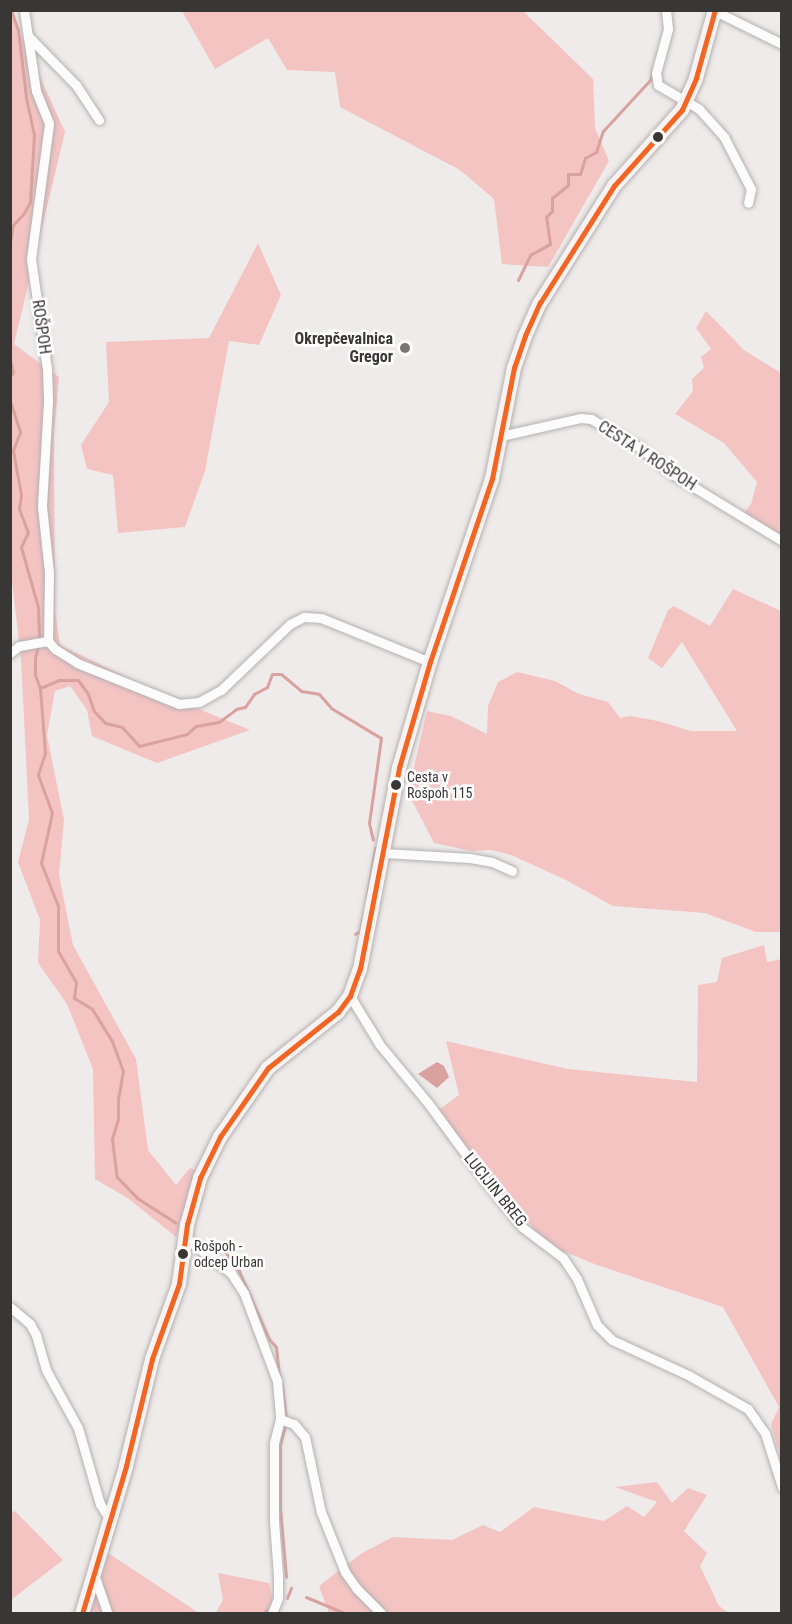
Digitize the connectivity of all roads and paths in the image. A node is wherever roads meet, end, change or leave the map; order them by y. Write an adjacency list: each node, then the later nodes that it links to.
1 (24, 10): 4 (street, ROŠPOH)
2 (666, 10): 6 (street)
3 (715, 11): 5 (street); 6 (street)
4 (28, 36): 7 (street); 11 (street, ROŠPOH)
5 (782, 44)
6 (686, 102): 8 (street); 9 (street)
7 (99, 120)
8 (748, 203)
9 (501, 436): 10 (street, CESTA V ROŠPOH); 13 (street)
10 (782, 541)
11 (40, 642): 12 (street); 13 (street)
12 (10, 653)
13 (430, 662): 14 (street)
14 (384, 853): 15 (street); 16 (street)
15 (512, 871)
16 (350, 996): 17 (street); 20 (street, LUCIJIN BREG)
17 (185, 1239): 19 (street); 21 (street)
18 (10, 1307): 21 (street)
19 (280, 1419): 25 (street); 26 (street)
20 (781, 1483)
21 (109, 1518): 22 (street)
22 (92, 1578): 23 (street); 24 (street)
23 (82, 1614)
24 (108, 1614)
25 (272, 1614)
26 (382, 1614)

